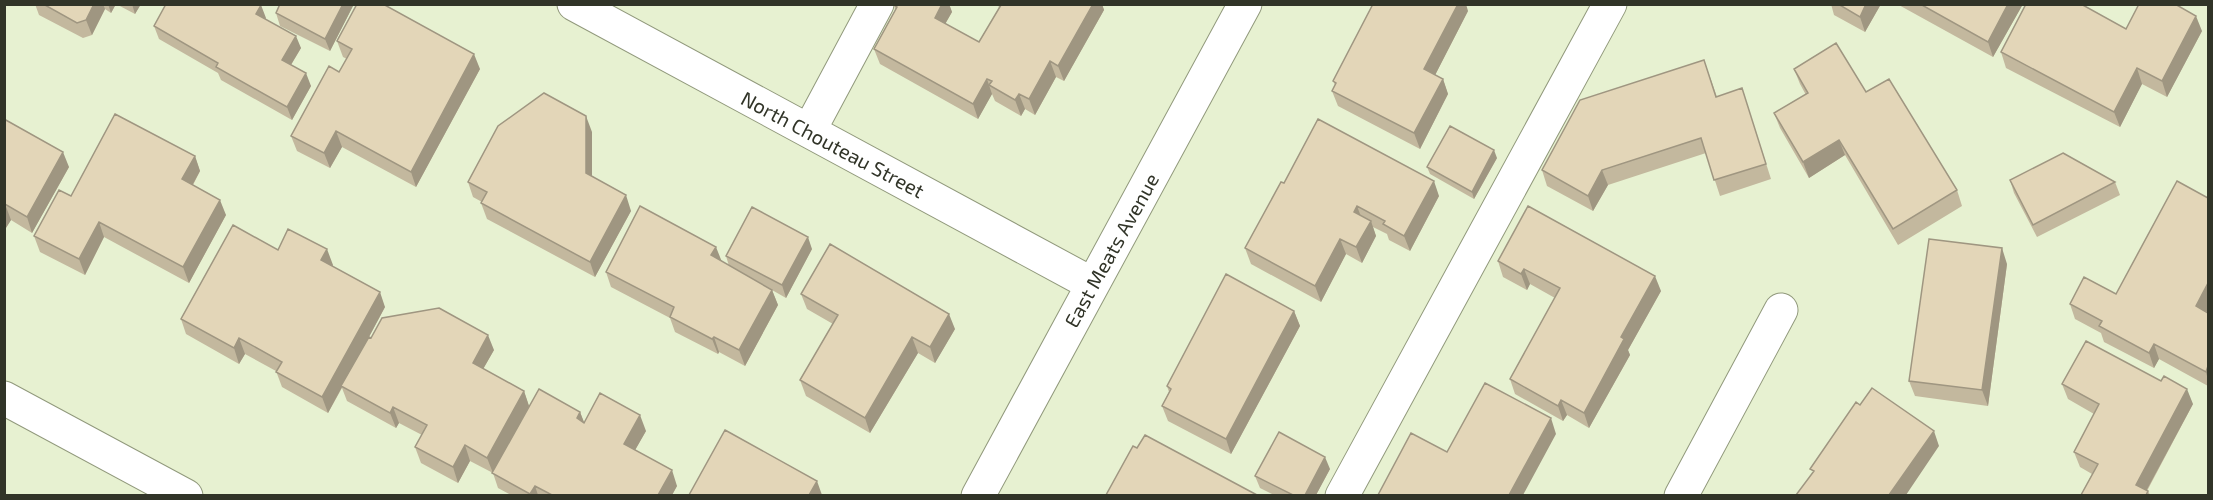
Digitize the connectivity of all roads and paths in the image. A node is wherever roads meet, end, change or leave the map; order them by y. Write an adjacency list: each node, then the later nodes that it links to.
1 (574, 4): 5 (street, North Chouteau Street)
2 (877, 4): 5 (street)
3 (1245, 4): 6 (street, East Meats Avenue)
4 (1610, 4): 11 (street)
5 (809, 131): 6 (street, North Chouteau Street)
6 (1092, 284): 10 (street, East Meats Avenue)
7 (1780, 310): 12 (street)
8 (4, 398): 9 (street)
9 (186, 495)
10 (978, 495)
11 (1342, 495)
12 (1681, 495)

